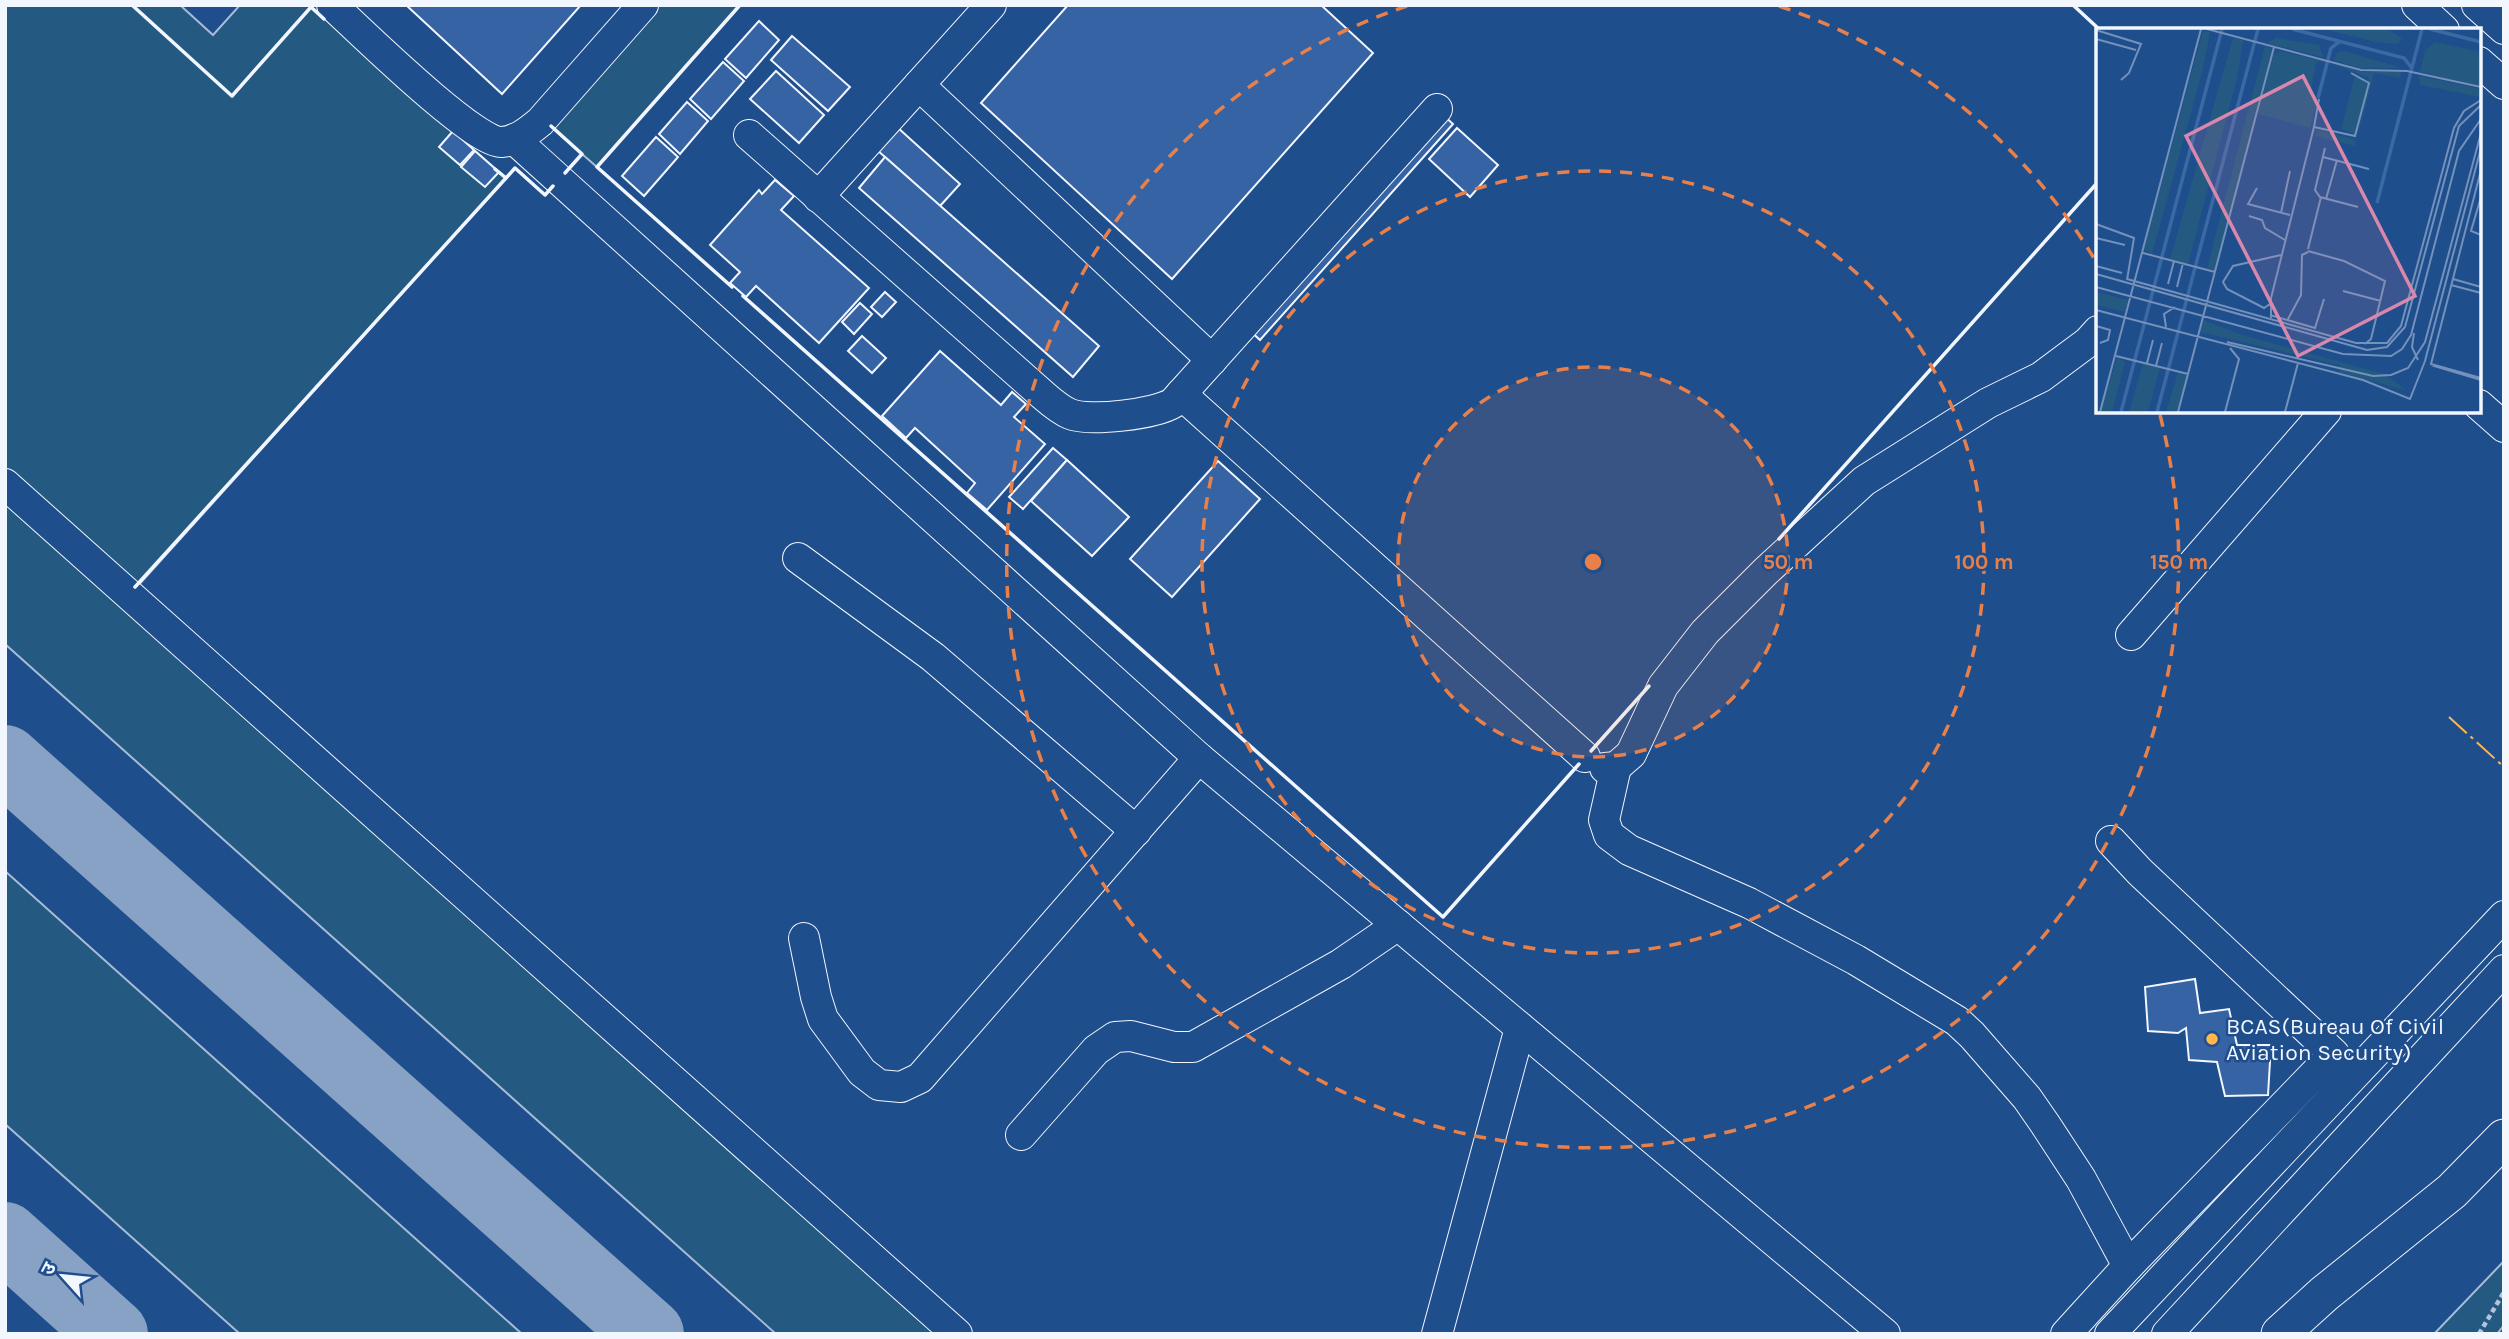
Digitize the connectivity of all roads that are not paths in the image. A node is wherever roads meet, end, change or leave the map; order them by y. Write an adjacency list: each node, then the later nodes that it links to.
1 (332, 5): 13 (street)
2 (643, 5): 13 (street)
3 (991, 5): 10 (street)
4 (2417, 5): 6 (street)
5 (2477, 5): 7 (street)
6 (2442, 28)
7 (2504, 29)
8 (2481, 64): 9 (street)
9 (2504, 84)
10 (919, 85): 14 (street); 16 (street)
11 (1437, 109): 16 (street)
12 (749, 135): 14 (street)
13 (514, 139): 24 (street)
14 (818, 197): 17 (street)
15 (2096, 333): 25 (street)
16 (1212, 360): 17 (street)
17 (1181, 394): 25 (street)
18 (2481, 407): 20 (street)
19 (2324, 413): 23 (street)
20 (2504, 427)
21 (5, 484): 36 (street)
22 (798, 558): 26 (street)
23 (2131, 635)
24 (1199, 758): 26 (street); 29 (street)
25 (1602, 764): 35 (street)
26 (1136, 831): 30 (street)
27 (2111, 841): 35 (street)
28 (2504, 916): 40 (street)
29 (1398, 925): 32 (street); 33 (street)
30 (804, 938)
31 (2504, 970): 41 (street)
32 (1520, 1028): 37 (street); 38 (street)
33 (1021, 1135)
34 (2504, 1138): 42 (main road)
35 (2128, 1266): 39 (street)
36 (957, 1334)
37 (1437, 1334)
38 (1885, 1334)
39 (2066, 1334)
40 (2110, 1334)
41 (2167, 1334)
42 (2280, 1334)

